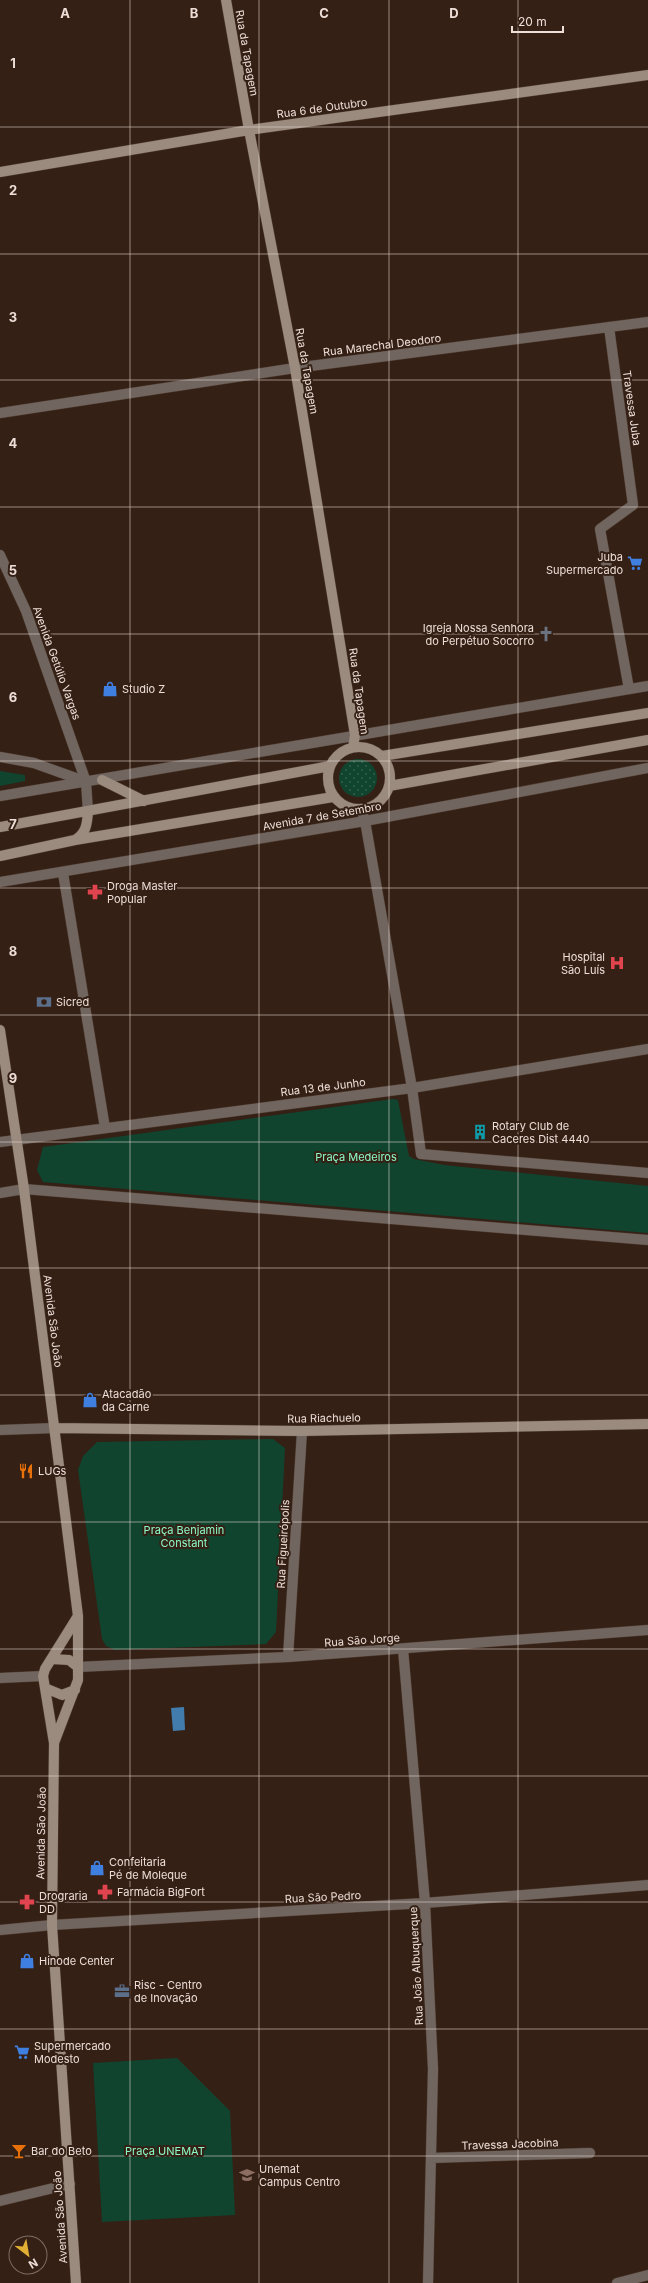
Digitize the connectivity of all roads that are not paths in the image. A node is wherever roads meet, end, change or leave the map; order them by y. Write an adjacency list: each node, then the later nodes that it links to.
1 (226, 0): 3 (main road, Rua da Tapagem)
2 (648, 75): 3 (main road, Rua 6 de Outubro)
3 (249, 130): 4 (main road, Rua 6 de Outubro); 7 (main road, Rua da Tapagem)
4 (0, 172)
5 (648, 322): 6 (street, Rua Marechal Deodoro)
6 (609, 327): 7 (street, Rua Marechal Deodoro); 11 (street, Travessa Juba)
7 (295, 368): 8 (street, Rua Marechal Deodoro); 13 (main road, Rua da Tapagem)
8 (0, 413)
9 (0, 555): 21 (street, Avenida Getúlio Vargas)
10 (648, 686): 11 (street)
11 (629, 689): 13 (street)
12 (648, 713): 16 (main road)
13 (355, 735): 15 (main road, Rua da Tapagem); 20 (street)
14 (648, 740): 22 (main road, Avenida 7 de Setembro)
15 (353, 747): 16 (main road); 18 (main road)
16 (382, 756): 22 (main road)
17 (0, 757): 21 (street)
18 (330, 766): 24 (main road); 25 (main road)
19 (648, 768): 28 (street, Avenida 7 de Setembro)
20 (102, 780): 21 (street); 25 (main road)
21 (86, 782): 23 (street); 27 (street, Avenida Getúlio Vargas)
22 (389, 786): 26 (main road)
23 (0, 796)
24 (333, 797): 26 (main road); 30 (main road, Avenida 7 de Setembro)
25 (144, 802): 27 (main road)
26 (361, 809): 28 (street)
27 (88, 812): 29 (main road); 30 (main road)
28 (365, 821): 32 (street, Avenida 7 de Setembro); 36 (street)
29 (0, 827)
30 (75, 840): 31 (main road, Avenida 7 de Setembro)
31 (0, 856)
32 (63, 872): 33 (street, Avenida 7 de Setembro); 37 (street)
33 (0, 882)
34 (0, 1030): 38 (main road, Avenida São João)
35 (648, 1050): 36 (street, Rua 13 de Junho)
36 (412, 1088): 37 (street, Rua 13 de Junho); 40 (street)
37 (105, 1128): 38 (street, Rua 13 de Junho)
38 (16, 1140): 39 (street, Rua 13 de Junho); 41 (main road, Avenida São João)
39 (0, 1142)
40 (648, 1173)
41 (24, 1189): 42 (street); 43 (street); 45 (main road, Avenida São João)
42 (0, 1193)
43 (648, 1240)
44 (648, 1424): 47 (main road, Rua Riachuelo)
45 (55, 1428): 46 (street, Rua Riachuelo); 47 (main road, Rua Riachuelo); 48 (main road, Avenida São João)
46 (0, 1430)
47 (302, 1431): 51 (street, Rua Figueirópolis)
48 (78, 1616): 52 (main road); 53 (main road, Avenida São João)
49 (648, 1630): 50 (street, Rua São Jorge)
50 (403, 1649): 51 (street, Rua São Jorge); 60 (street, Rua João Albuquerque)
51 (288, 1657): 53 (street, Rua São Jorge)
52 (52, 1659): 53 (main road); 54 (main road)
53 (78, 1667): 57 (main road, Avenida São João)
54 (43, 1676): 55 (street); 56 (main road, Avenida São João)
55 (0, 1678)
56 (45, 1688): 57 (main road); 58 (main road, Avenida São João)
57 (75, 1690): 58 (main road, Avenida São João)
58 (54, 1743): 61 (main road, Avenida São João)
59 (648, 1885): 60 (street, Rua São Pedro)
60 (425, 1903): 61 (street, Rua São Pedro); 64 (street, Rua João Albuquerque)
61 (52, 1925): 62 (street, Rua São Pedro); 65 (main road, Avenida São João)
62 (0, 1930)
63 (590, 2153): 64 (street, Travessa Jacobina)
64 (431, 2158): 69 (street, Rua João Albuquerque)
65 (70, 2184): 66 (street); 68 (main road, Avenida São João)
66 (0, 2201)
67 (648, 2275): 70 (street)
68 (76, 2283)
69 (428, 2283)
70 (617, 2283)

